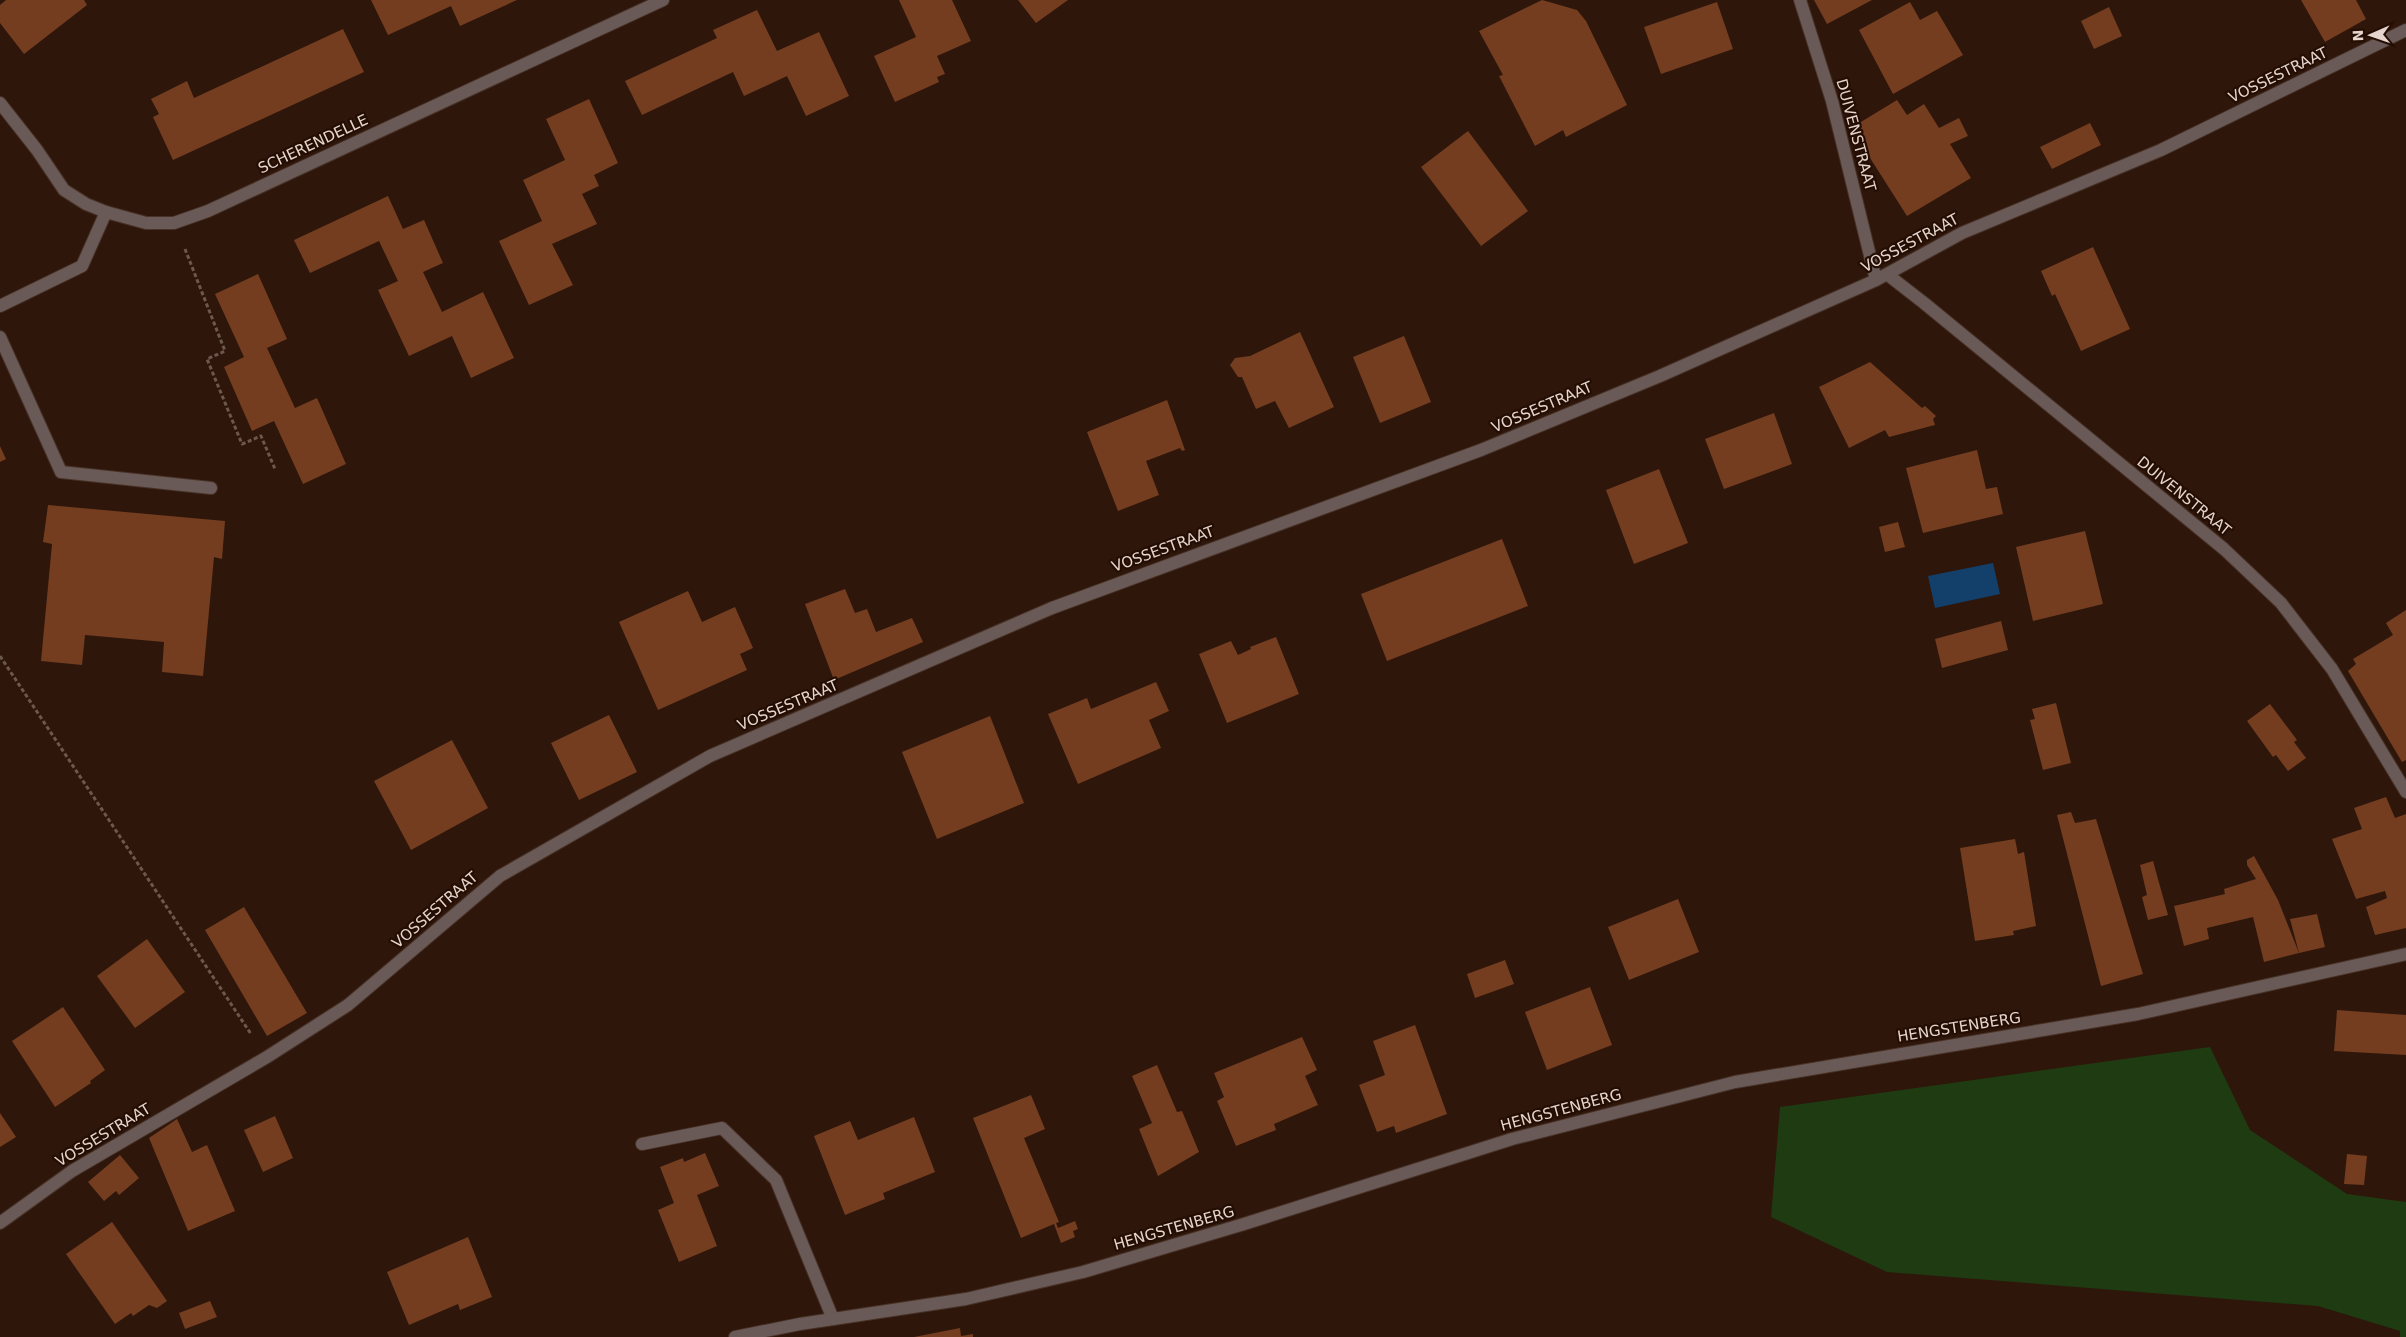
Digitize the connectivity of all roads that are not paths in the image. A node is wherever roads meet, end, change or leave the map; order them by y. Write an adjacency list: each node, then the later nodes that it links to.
1 (663, 0): 5 (street, SCHERENDELLE)
2 (1800, 0): 6 (street, DUIVENSTRAAT)
3 (2406, 30): 6 (street, VOSSESTRAAT)
4 (0, 103): 5 (street, SCHERENDELLE)
5 (106, 212): 7 (street)
6 (1882, 278): 10 (street, DUIVENSTRAAT); 13 (street, VOSSESTRAAT)
7 (0, 306)
8 (0, 337): 9 (street)
9 (211, 488)
10 (2406, 792)
11 (2406, 954): 14 (street, HENGSTENBERG)
12 (642, 1144): 14 (street)
13 (0, 1223)
14 (833, 1319): 15 (street, HENGSTENBERG)
15 (735, 1337)

